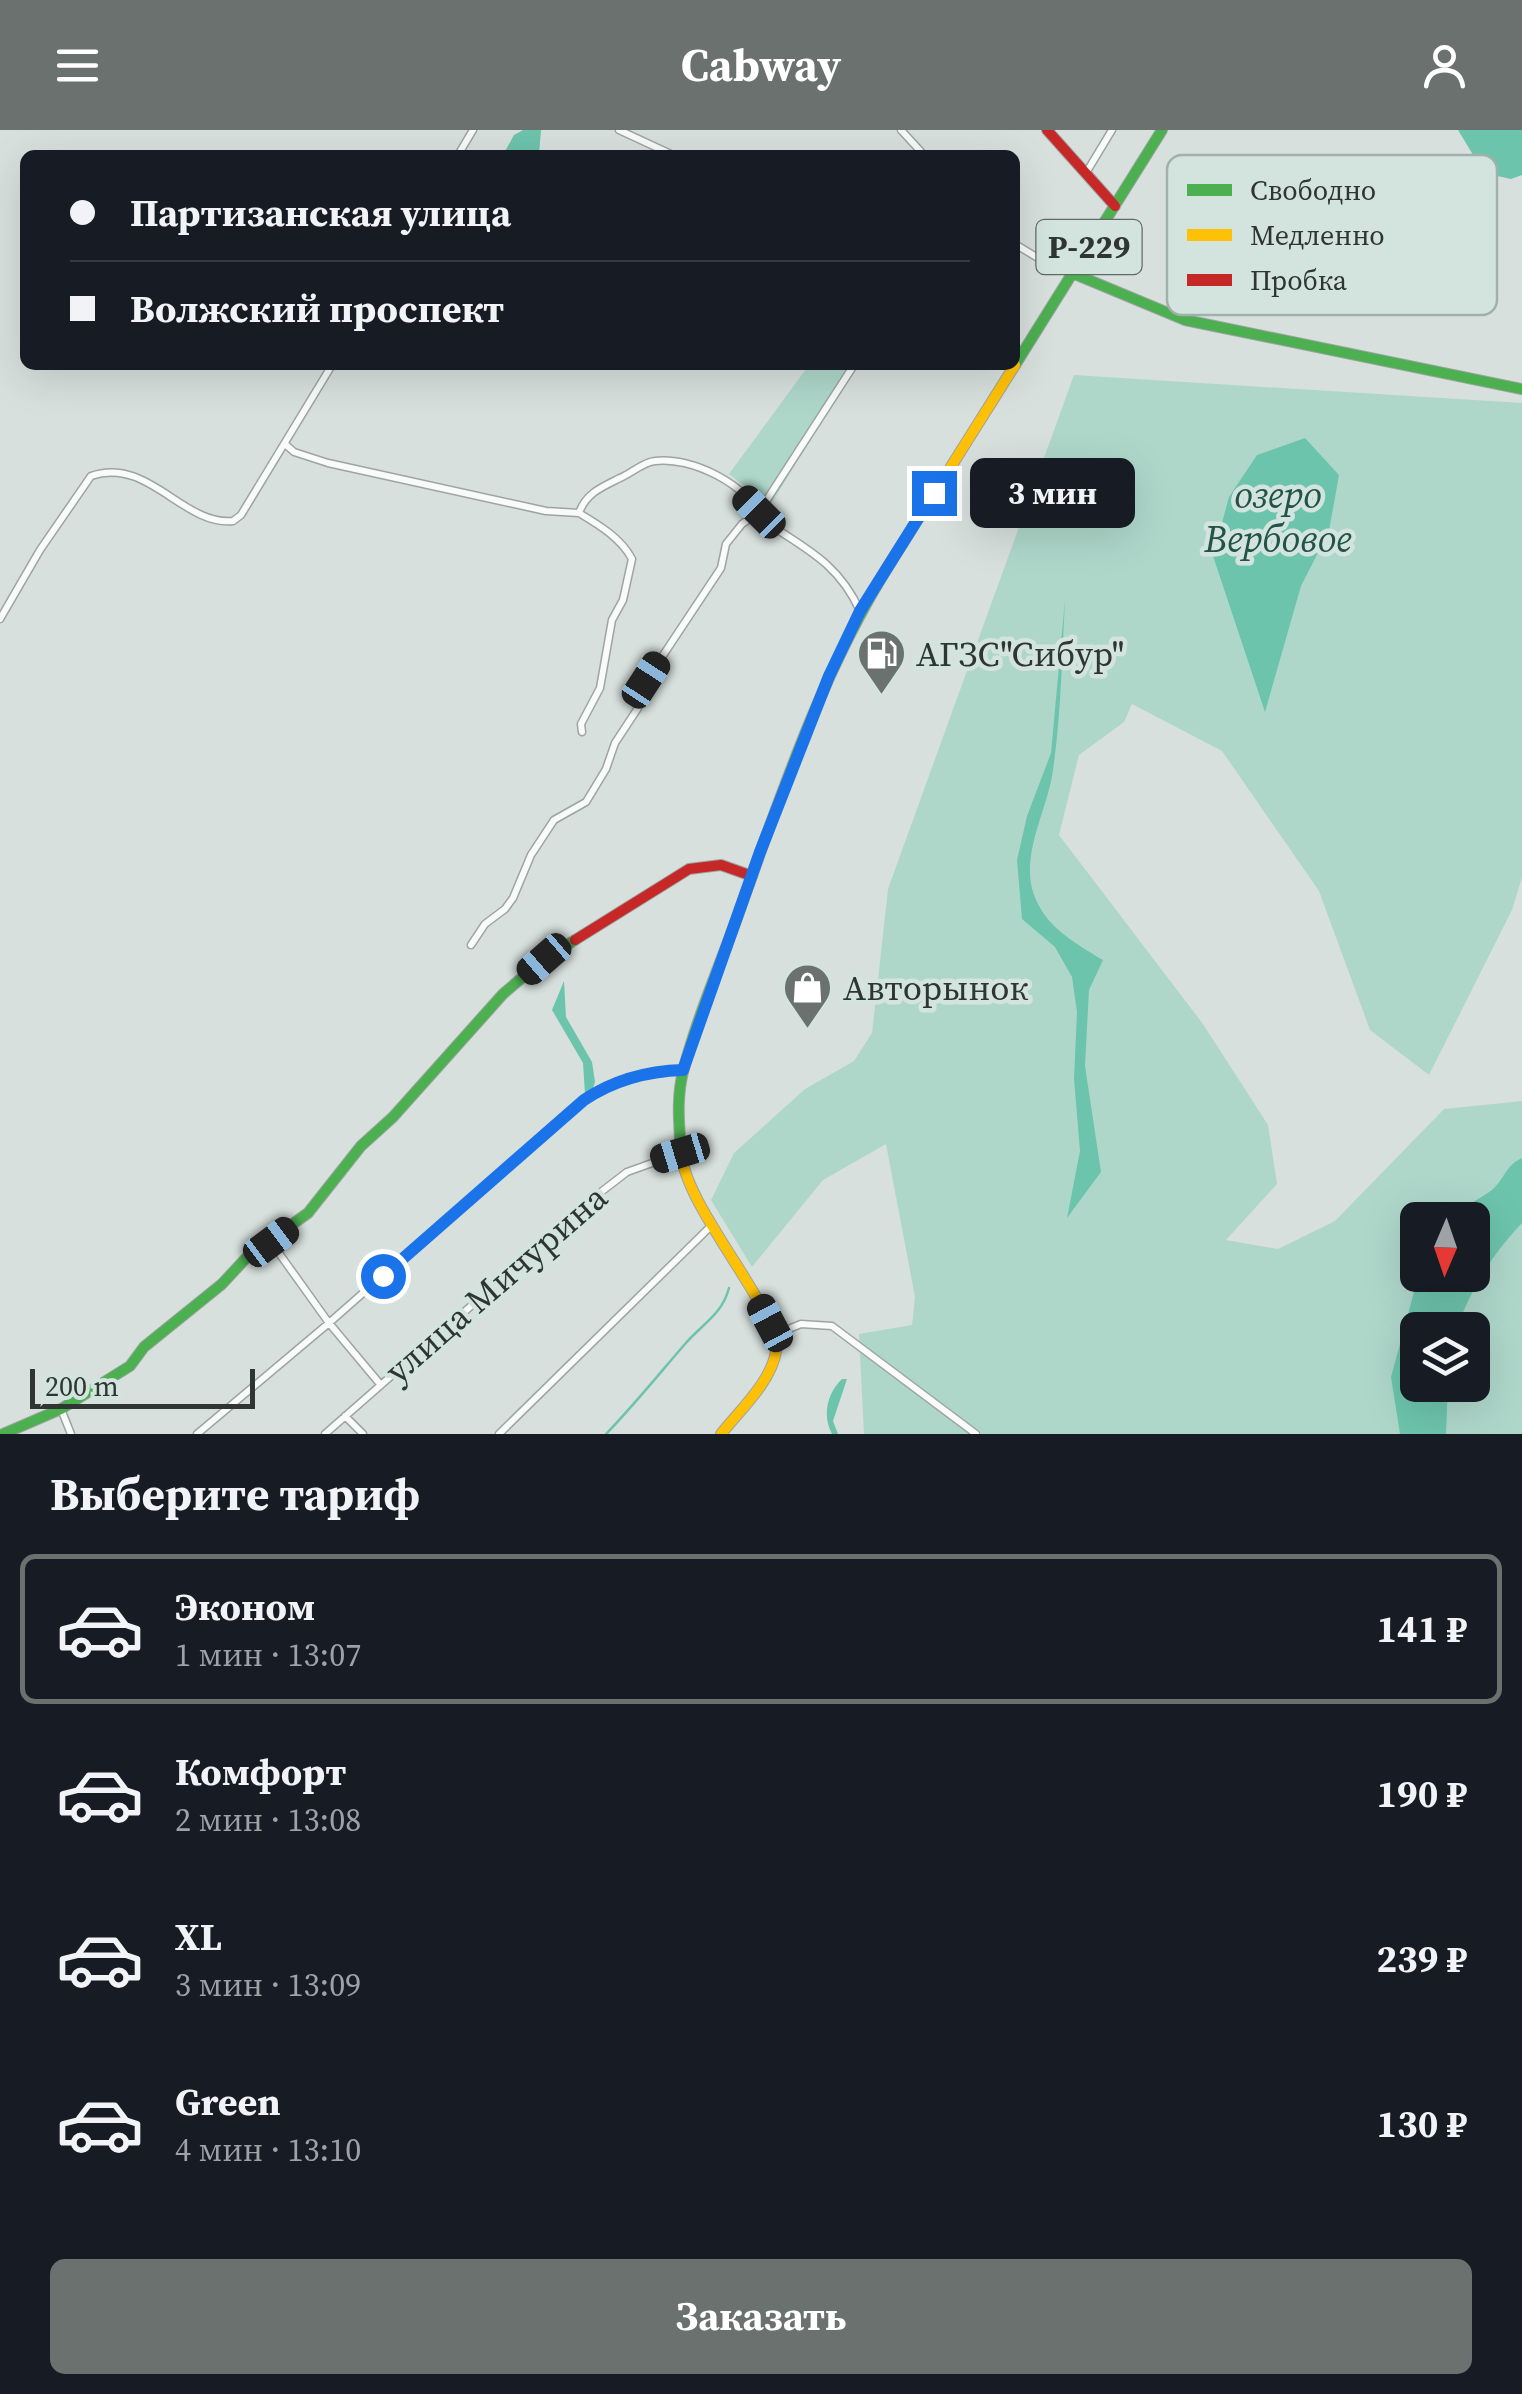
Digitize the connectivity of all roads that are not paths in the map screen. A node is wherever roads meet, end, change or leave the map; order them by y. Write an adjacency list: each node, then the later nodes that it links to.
1 (619, 130): 6 (street)
2 (901, 130): 7 (street)
3 (1047, 130): 8 (street)
4 (1112, 130): 8 (street)
5 (1162, 130): 9 (street, Р-229)
6 (662, 150)
7 (919, 150)
8 (1086, 173): 9 (street)
9 (1115, 206): 11 (street, Р-229)
10 (1020, 247): 11 (street)
11 (1072, 274): 12 (street); 14 (street, Р-229)
12 (1167, 313)
13 (1173, 315): 18 (street)
14 (1020, 357)
15 (329, 370): 19 (street)
16 (851, 370): 20 (street)
17 (1012, 370): 22 (street, Р-229)
18 (1522, 389)
19 (286, 444): 21 (street); 23 (street)
20 (759, 512): 21 (street); 22 (street); 26 (street)
21 (579, 513): 24 (street)
22 (860, 611): 25 (street, Р-229)
23 (0, 620)
24 (582, 732)
25 (752, 876): 27 (street, Р-229); 30 (street)
26 (471, 945)
27 (683, 1070): 28 (street, Р-229); 31 (street)
28 (680, 1153): 29 (street, Р-229); 33 (street, улица Мичурина)
29 (711, 1226): 32 (street, Р-229); 41 (street)
30 (271, 1242): 31 (street); 34 (street)
31 (330, 1323): 33 (street); 38 (street)
32 (774, 1335): 42 (street, Р-229); 43 (street)
33 (380, 1384): 35 (street, улица Мичурина)
34 (61, 1409): 36 (street); 37 (street)
35 (346, 1416): 39 (street, улица Мичурина); 40 (street)
36 (3, 1434)
37 (72, 1434)
38 (196, 1434)
39 (325, 1434)
40 (363, 1434)
41 (498, 1434)
42 (721, 1434)
43 (976, 1434)

